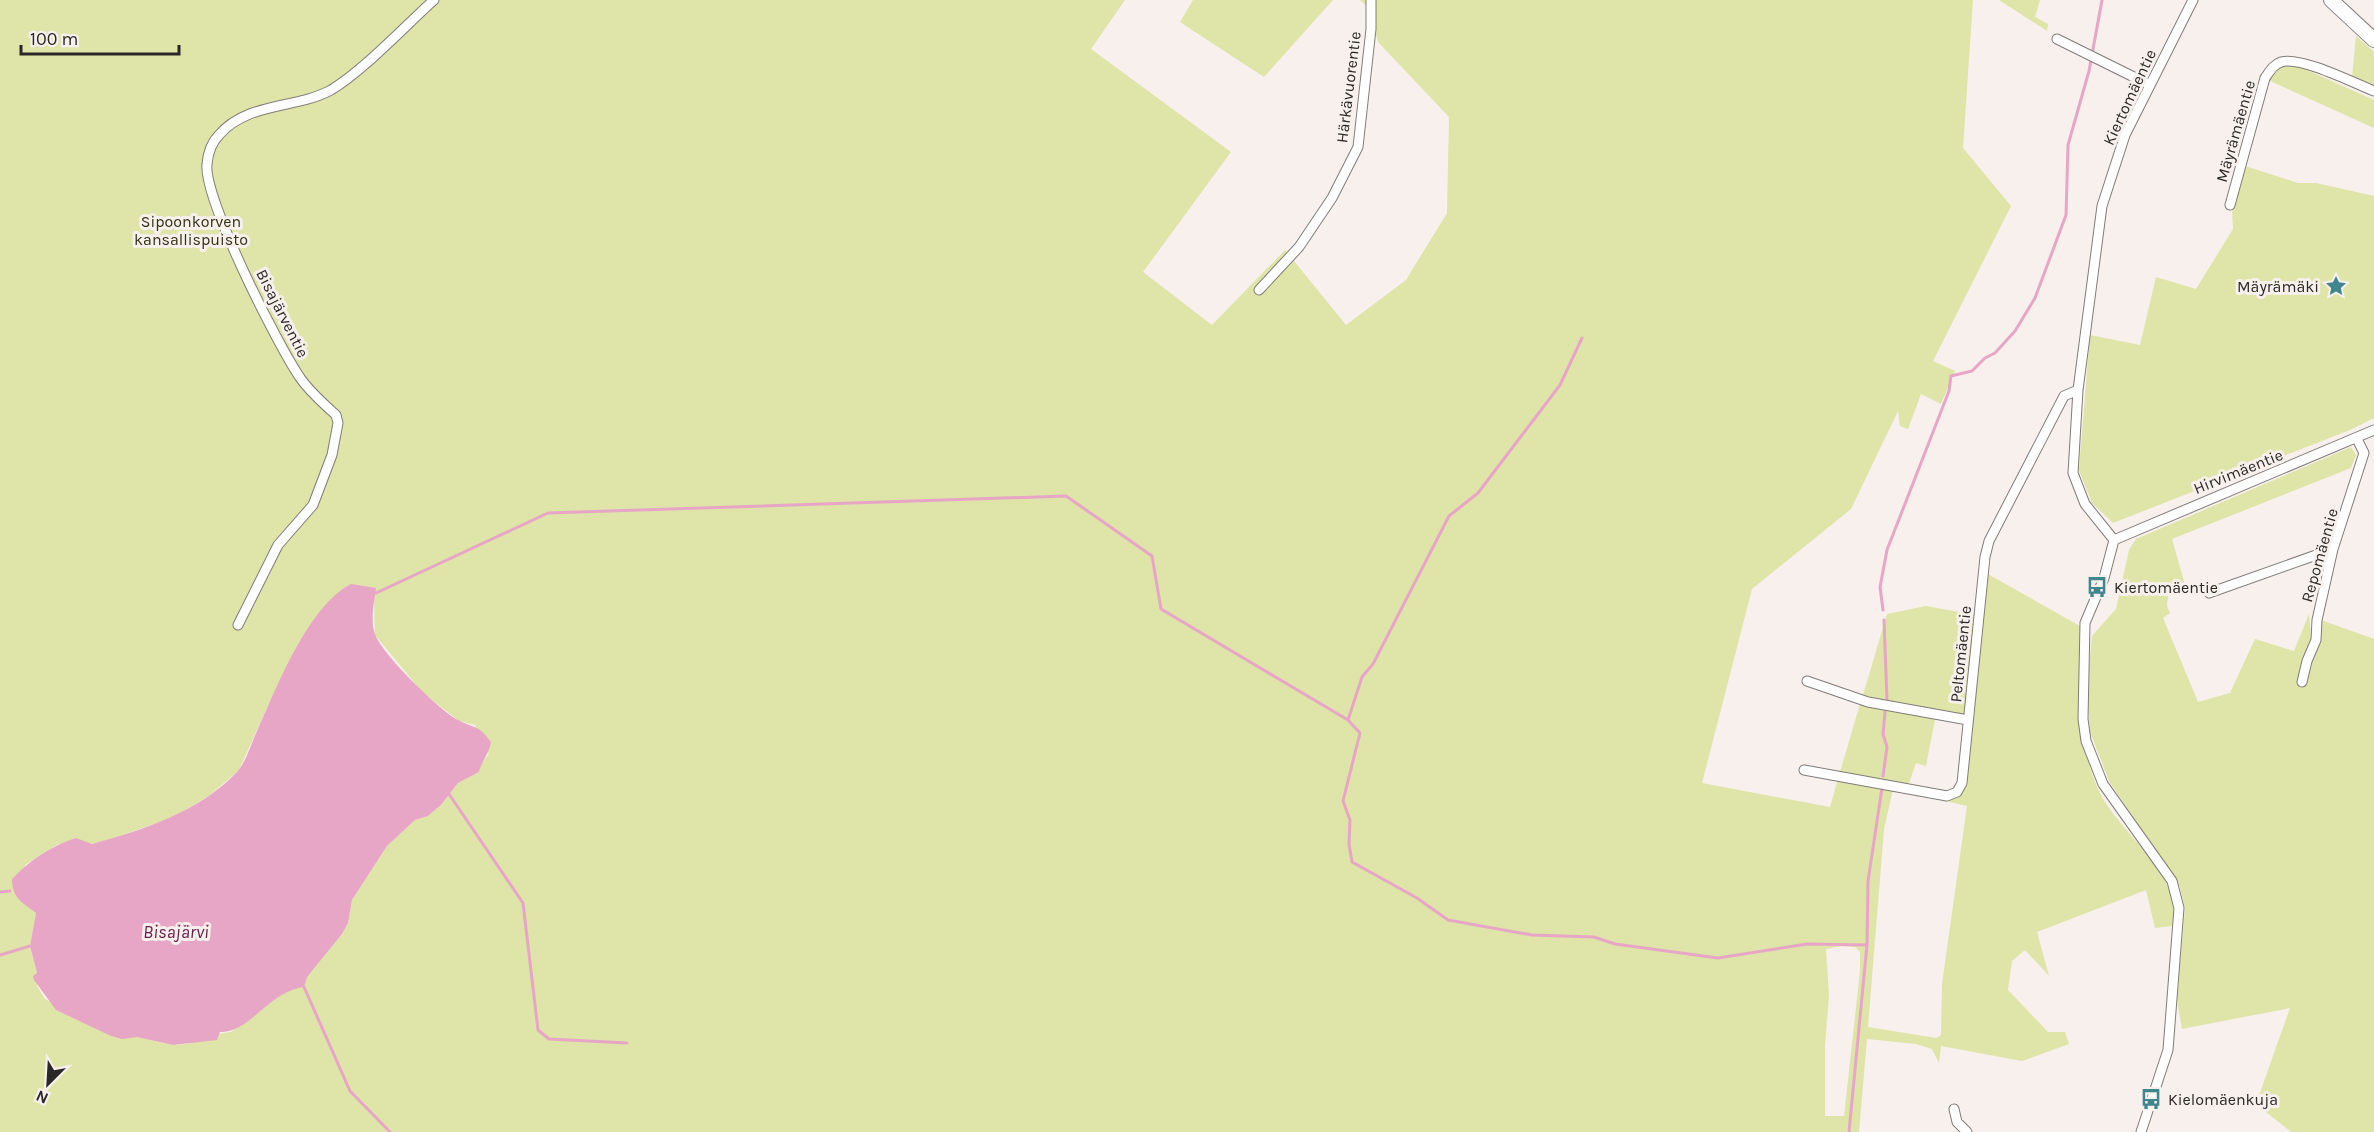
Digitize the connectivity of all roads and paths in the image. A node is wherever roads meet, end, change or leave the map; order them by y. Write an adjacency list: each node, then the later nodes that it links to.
1 (434, 0): 17 (street, Bisajärventie)
2 (1371, 0): 10 (street, Härkävuorentie)
3 (2193, 0): 7 (street, Kiertomäentie)
4 (2331, 0): 6 (street)
5 (2057, 39): 7 (street)
6 (2374, 40)
7 (2150, 85): 11 (street, Kiertomäentie)
8 (2374, 91): 9 (street, Mäyrämäentie)
9 (2230, 205)
10 (1259, 290)
11 (2078, 390): 14 (street, Kiertomäentie); 20 (street, Peltomäentie)
12 (2374, 430): 13 (street, Hirvimäentie)
13 (2357, 439): 14 (street, Hirvimäentie); 15 (street, Repomäentie)
14 (2114, 540): 24 (street)
15 (2333, 549): 16 (street); 19 (street, Repomäentie)
16 (2209, 593)
17 (238, 625)
18 (1807, 681): 20 (street)
19 (2302, 681)
20 (1968, 720): 21 (street, Peltomäentie)
21 (1804, 770)
22 (1954, 1109): 23 (street)
23 (1967, 1132)
24 (2141, 1132)

